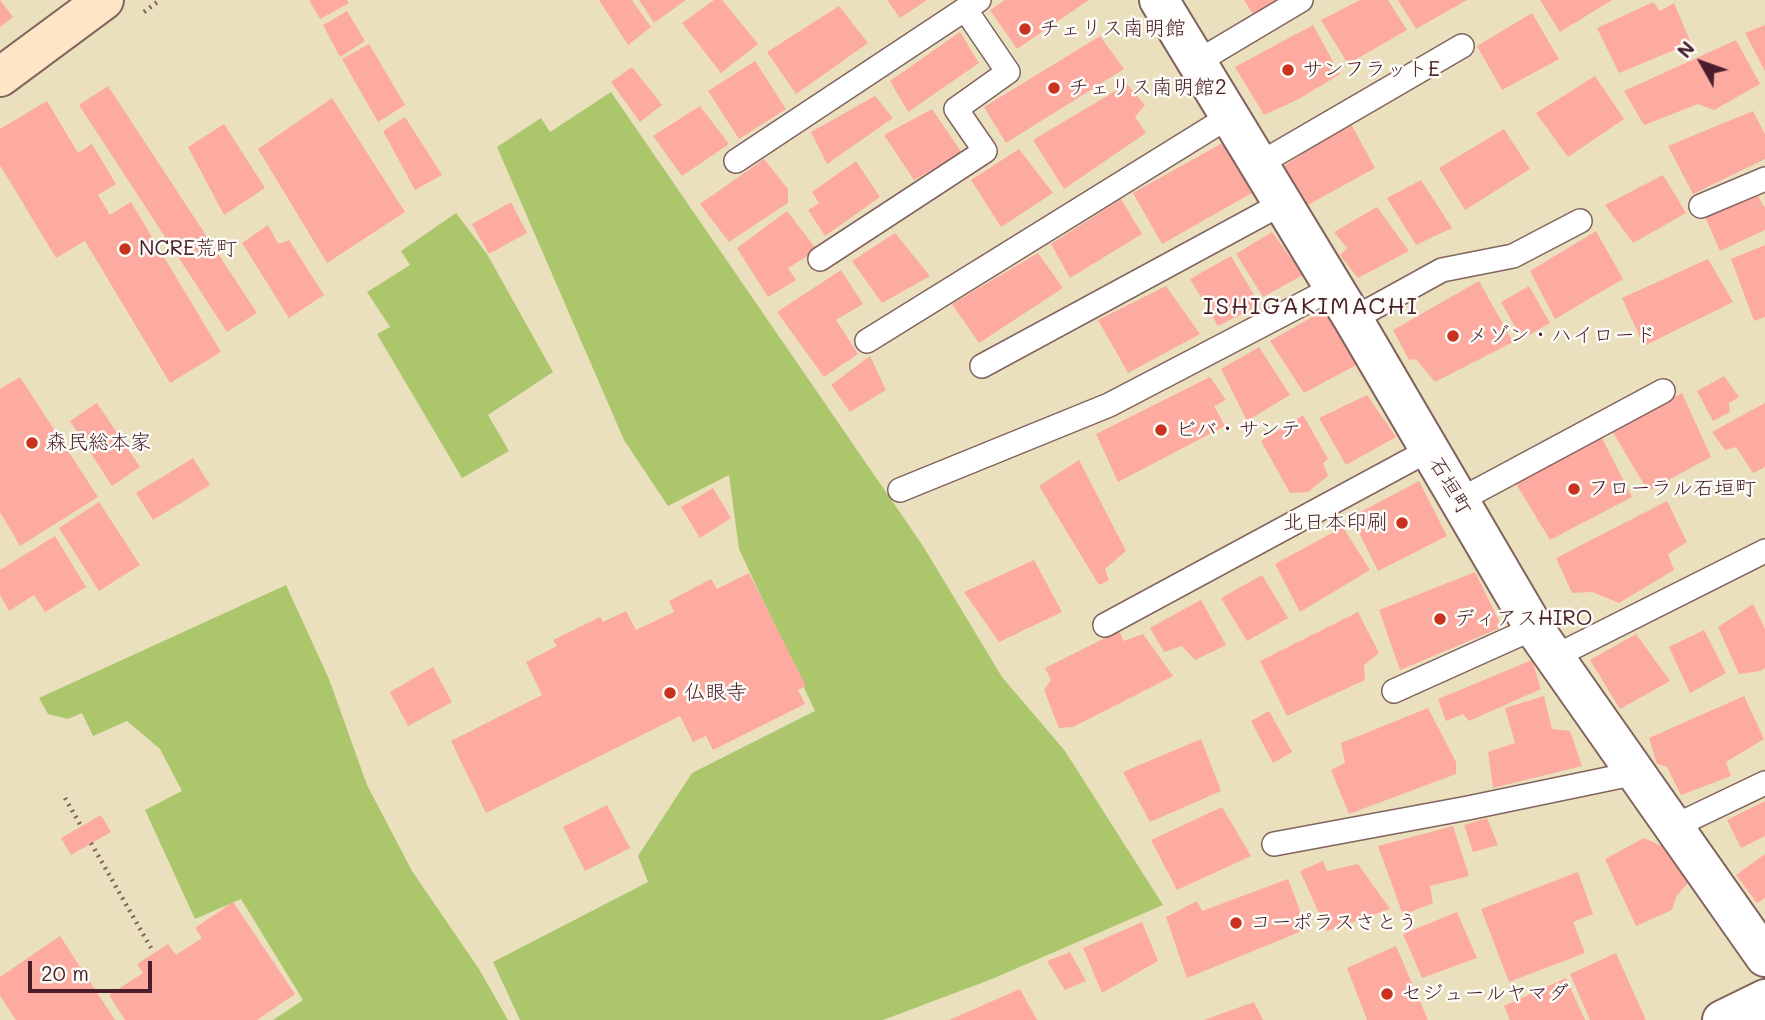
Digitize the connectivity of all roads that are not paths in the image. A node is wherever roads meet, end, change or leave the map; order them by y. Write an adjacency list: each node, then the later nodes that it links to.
1 (104, 0): 7 (main road)
2 (1159, 0): 6 (street, 石垣町)
3 (1301, 0): 6 (lane)
4 (972, 4): 9 (lane); 15 (lane)
5 (1462, 46): 10 (lane)
6 (1197, 62): 8 (street, 石垣町)
7 (0, 77)
8 (1230, 117): 10 (street, 石垣町); 17 (lane)
9 (736, 161)
10 (1259, 164): 12 (street, 石垣町)
11 (1765, 179): 13 (lane)
12 (1283, 203): 16 (street, 石垣町); 18 (lane)
13 (1701, 206)
14 (1580, 221): 16 (lane)
15 (820, 259)
16 (1343, 304): 20 (street, 石垣町); 21 (lane)
17 (867, 341)
18 (982, 366)
19 (1663, 391): 22 (lane)
20 (1429, 450): 22 (street, 石垣町); 24 (lane)
21 (900, 491)
22 (1458, 501): 25 (street, 石垣町)
23 (1765, 551): 25 (lane)
24 (1105, 625)
25 (1544, 643): 26 (lane); 27 (street, 石垣町)
26 (1394, 691)
27 (1634, 771): 29 (street, 石垣町); 30 (lane)
28 (1765, 783): 29 (lane)
29 (1675, 826): 31 (street, 石垣町)
30 (1274, 844)
31 (1765, 957)
32 (1765, 999): 33 (street)
33 (1722, 1020)

